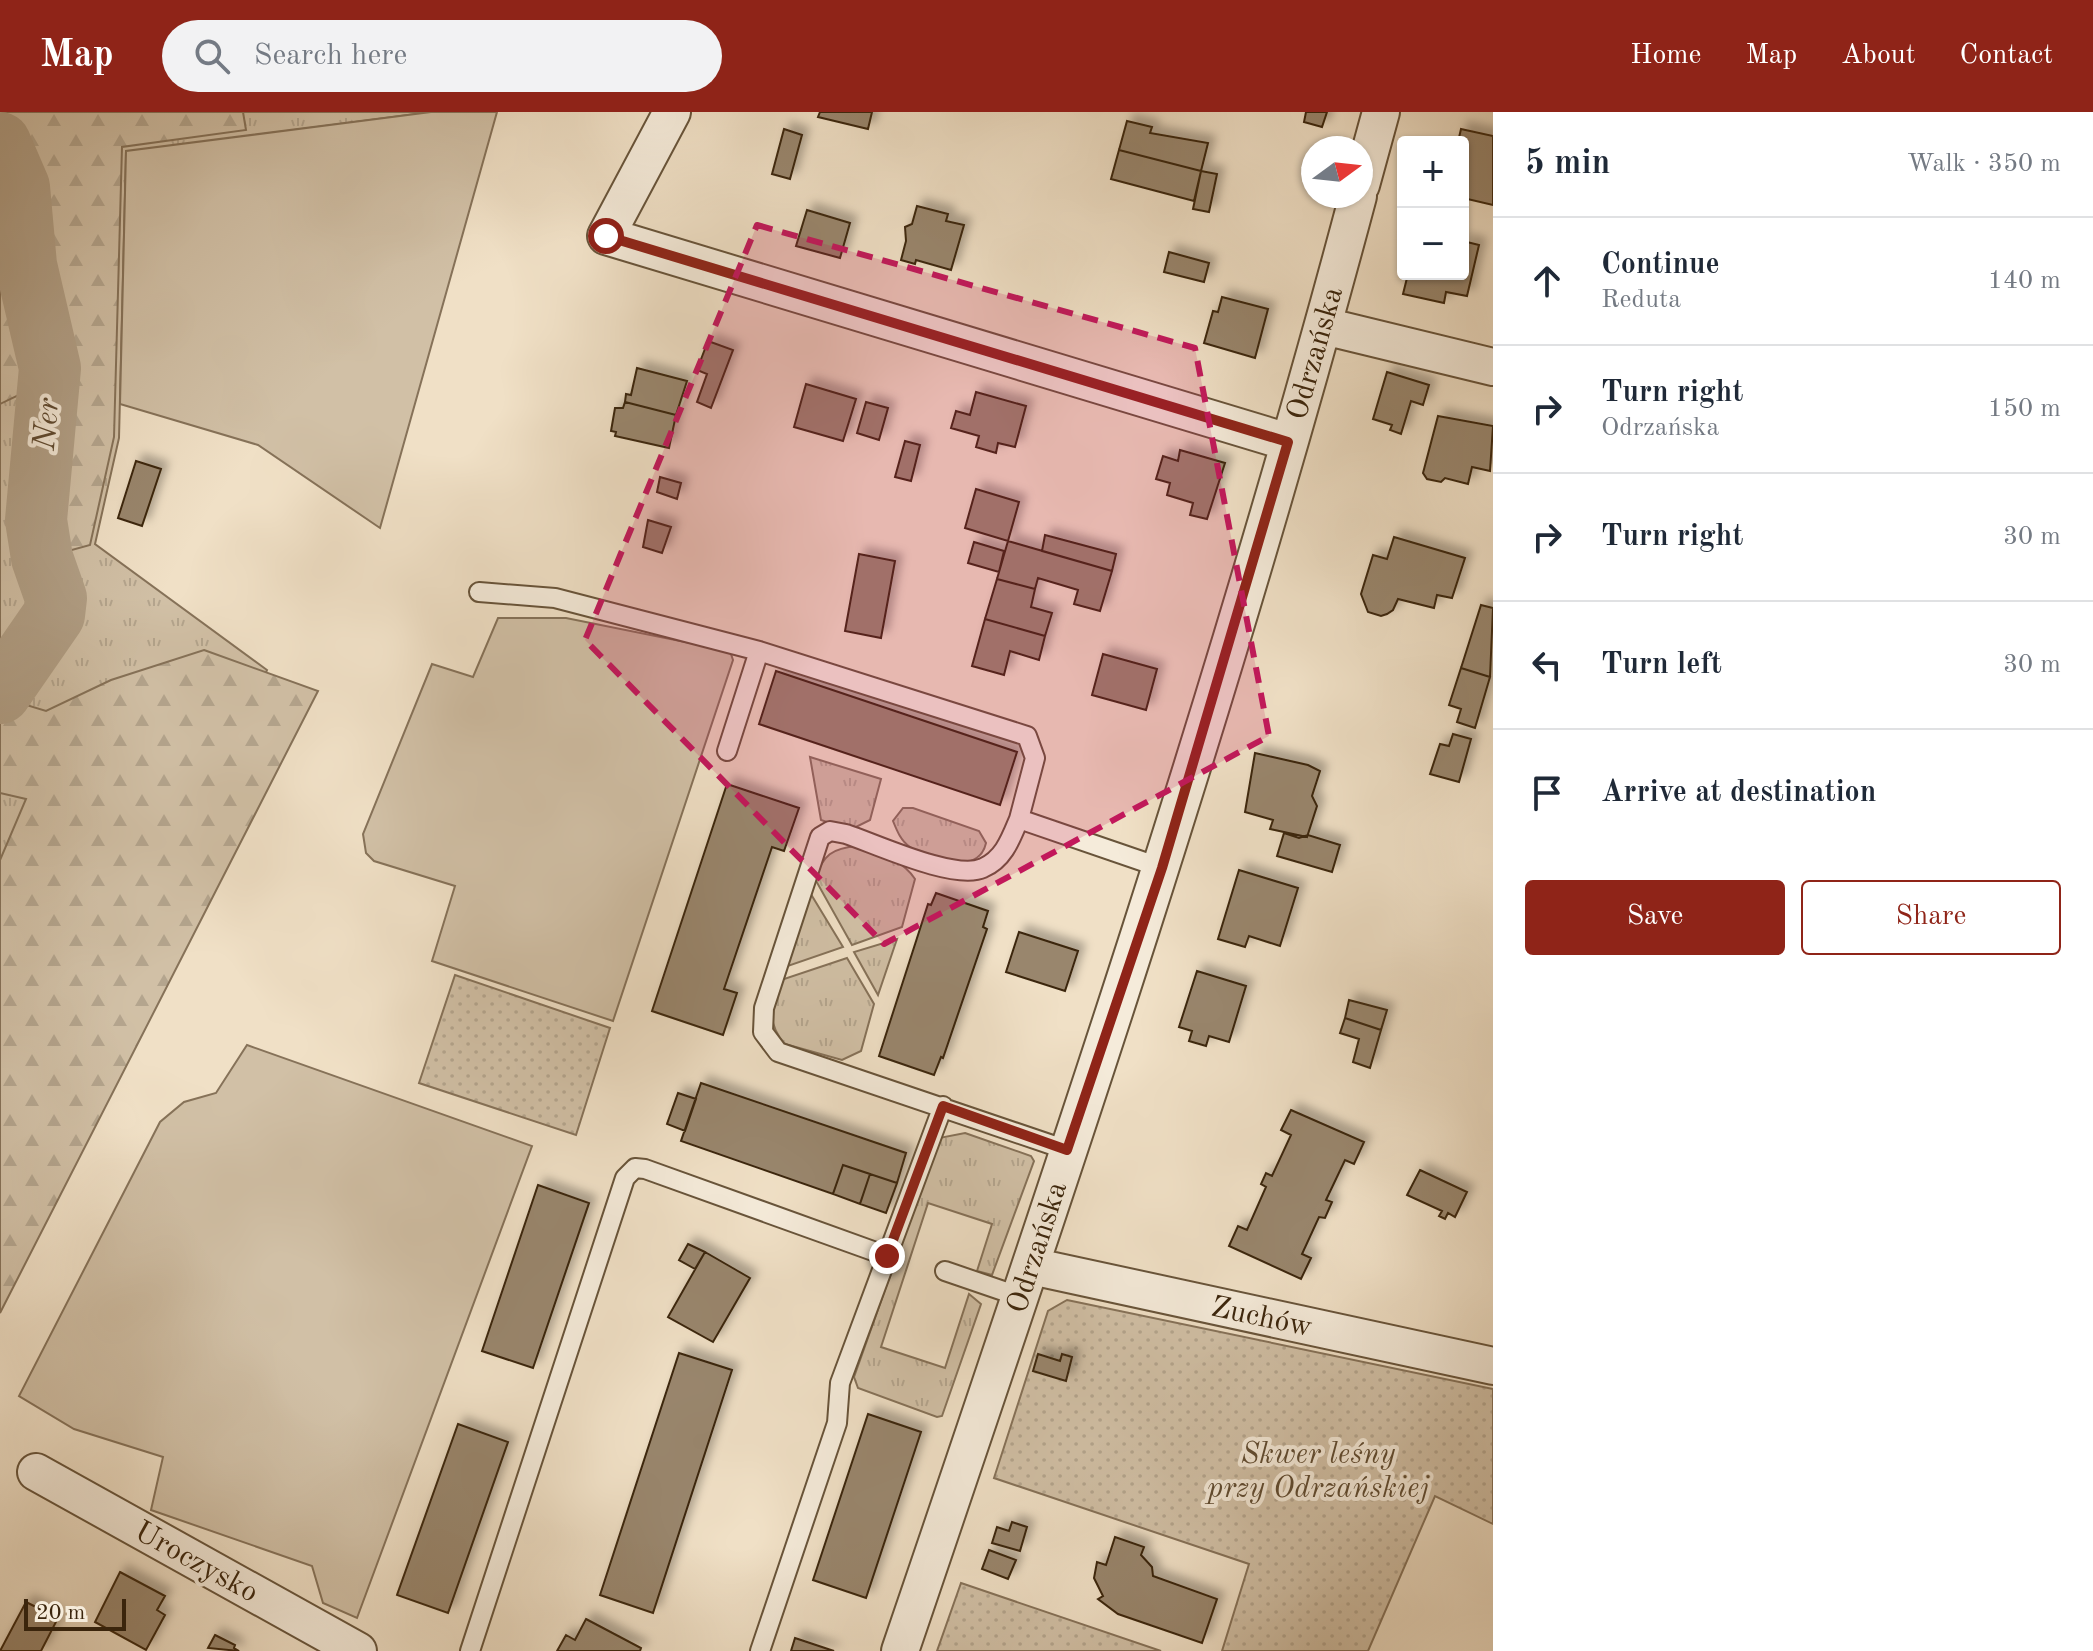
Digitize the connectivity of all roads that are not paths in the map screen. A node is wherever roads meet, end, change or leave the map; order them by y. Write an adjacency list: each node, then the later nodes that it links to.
1 (672, 112): 7 (street)
2 (1381, 112): 3 (street)
3 (1373, 141)
4 (1355, 208): 5 (street, Odrzańska)
5 (1324, 326): 6 (street); 7 (street, Odrzańska)
6 (1493, 367)
7 (1288, 442): 12 (street, Odrzańska)
8 (479, 592): 9 (lane)
9 (759, 651): 10 (lane); 11 (lane)
10 (727, 751)
11 (1019, 819): 12 (lane); 13 (lane)
12 (1162, 868): 14 (street, Odrzańska)
13 (943, 1106): 14 (lane); 15 (lane)
14 (1067, 1150): 17 (street, Odrzańska)
15 (887, 1256): 21 (lane); 22 (lane)
16 (945, 1271): 17 (lane)
17 (1026, 1282): 18 (street, Zuchów); 23 (street, Odrzańska)
18 (1493, 1366)
19 (36, 1472): 20 (street, Uroczysko)
20 (358, 1651)
21 (470, 1651)
22 (760, 1651)
23 (900, 1651)

